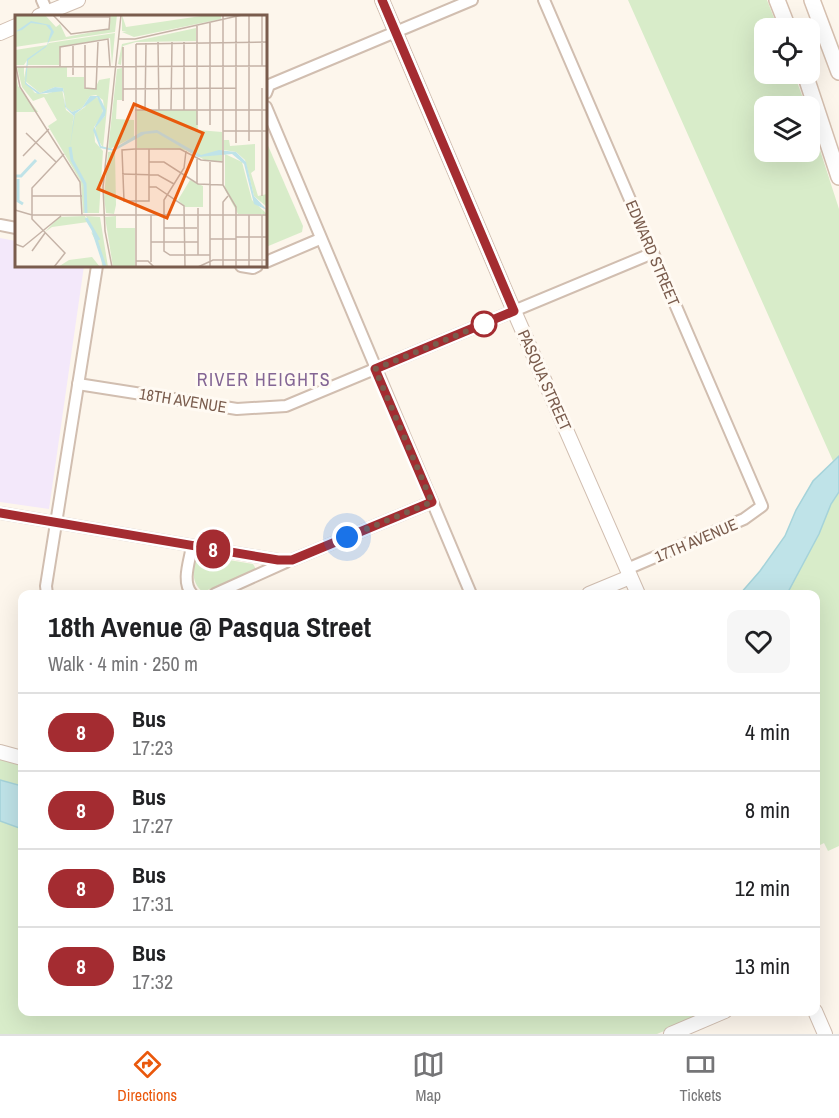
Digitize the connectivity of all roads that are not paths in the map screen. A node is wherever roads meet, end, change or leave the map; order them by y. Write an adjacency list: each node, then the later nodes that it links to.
1 (78, 0): 7 (street)
2 (382, 0): 10 (street, PASQUA STREET)
3 (472, 0): 10 (street)
4 (544, 0): 20 (street, EDWARD STREET)
5 (777, 0): 8 (main road)
6 (812, 0): 12 (main road)
7 (45, 11)
8 (785, 18)
9 (15, 26): 11 (street)
10 (396, 32): 14 (street); 23 (street, PASQUA STREET)
11 (0, 33)
12 (839, 72)
13 (808, 84): 16 (main road)
14 (267, 89)
15 (267, 109): 19 (street)
16 (839, 177)
17 (0, 225): 18 (street)
18 (15, 228)
19 (320, 238): 21 (street); 24 (street)
20 (653, 253): 23 (street, 18TH AVENUE); 27 (street, EDWARD STREET)
21 (267, 262)
22 (97, 267): 25 (street)
23 (514, 311): 24 (street, 18TH AVENUE); 32 (street, PASQUA STREET)
24 (375, 369): 25 (street, 18TH AVENUE); 26 (street)
25 (78, 384): 29 (street)
26 (432, 502): 31 (street); 36 (street)
27 (762, 506): 32 (street, 17TH AVENUE)
28 (0, 513): 29 (street)
29 (56, 522): 30 (street); 33 (street)
30 (192, 546): 31 (street); 34 (street)
31 (292, 560): 35 (street)
32 (629, 573): 37 (street, 17TH AVENUE); 38 (street, PASQUA STREET)
33 (46, 590)
34 (189, 590)
35 (224, 590)
36 (469, 590)
37 (597, 590)
38 (636, 590)
39 (0, 752): 40 (street)
40 (18, 757)
41 (717, 1016): 43 (street)
42 (817, 1016): 45 (street)
43 (699, 1028): 44 (street)
44 (671, 1034)
45 (825, 1034)

